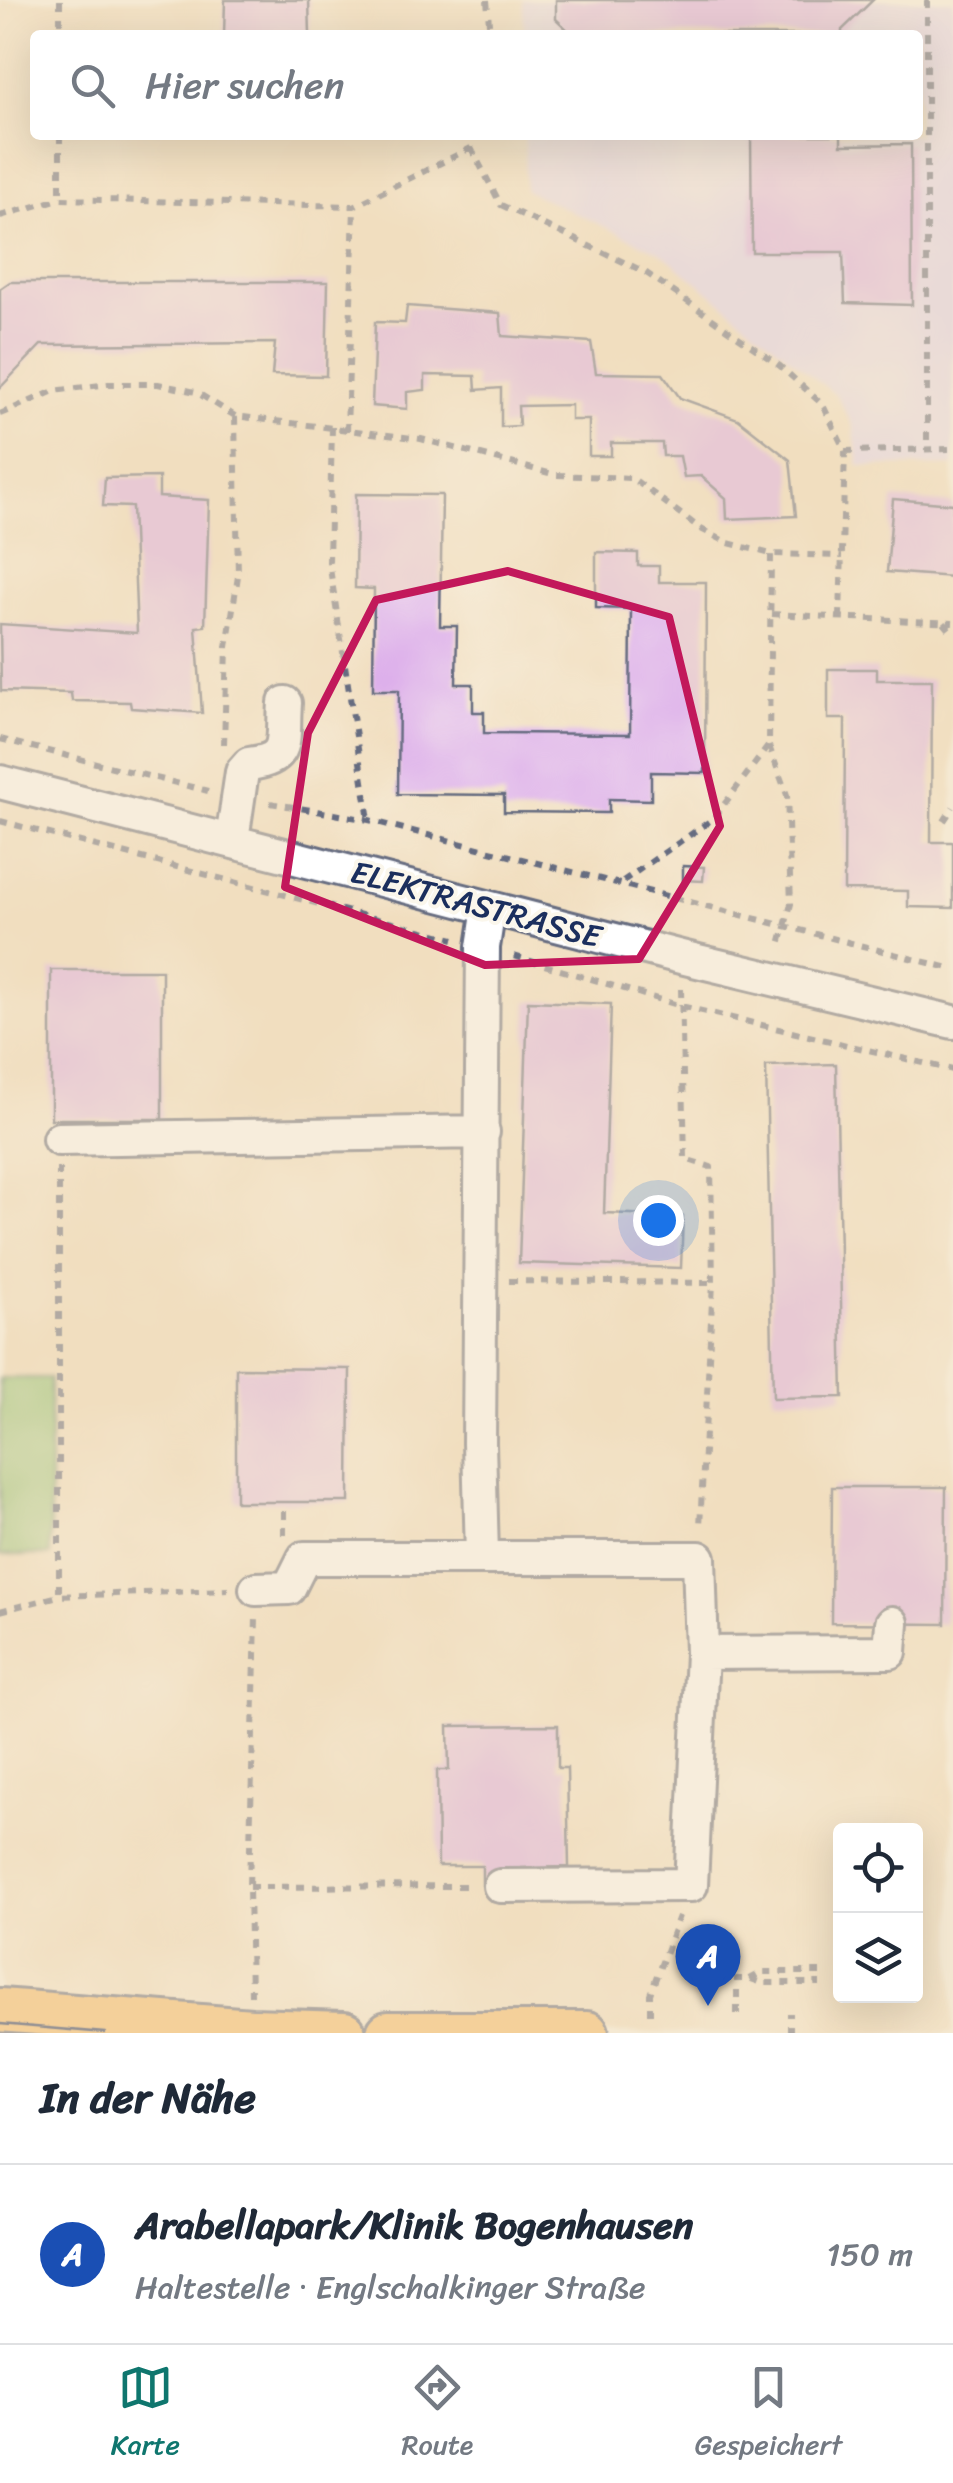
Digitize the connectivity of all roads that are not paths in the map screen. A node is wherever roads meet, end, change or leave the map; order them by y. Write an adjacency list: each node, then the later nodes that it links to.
1 (284, 703): 3 (street)
2 (0, 782): 3 (street, ELEKTRASTRASSE)
3 (232, 840): 4 (street, ELEKTRASTRASSE)
4 (489, 908): 5 (street, ELEKTRASTRASSE); 6 (street)
5 (953, 1022)
6 (483, 1132): 7 (street); 8 (street)
7 (58, 1139)
8 (482, 1556): 9 (street); 11 (street)
9 (256, 1589)
10 (892, 1623): 11 (street)
11 (702, 1653): 12 (street)
12 (500, 1886)
13 (0, 2010): 14 (main road)
14 (344, 2033)
15 (388, 2033): 16 (main road)
16 (587, 2033)

